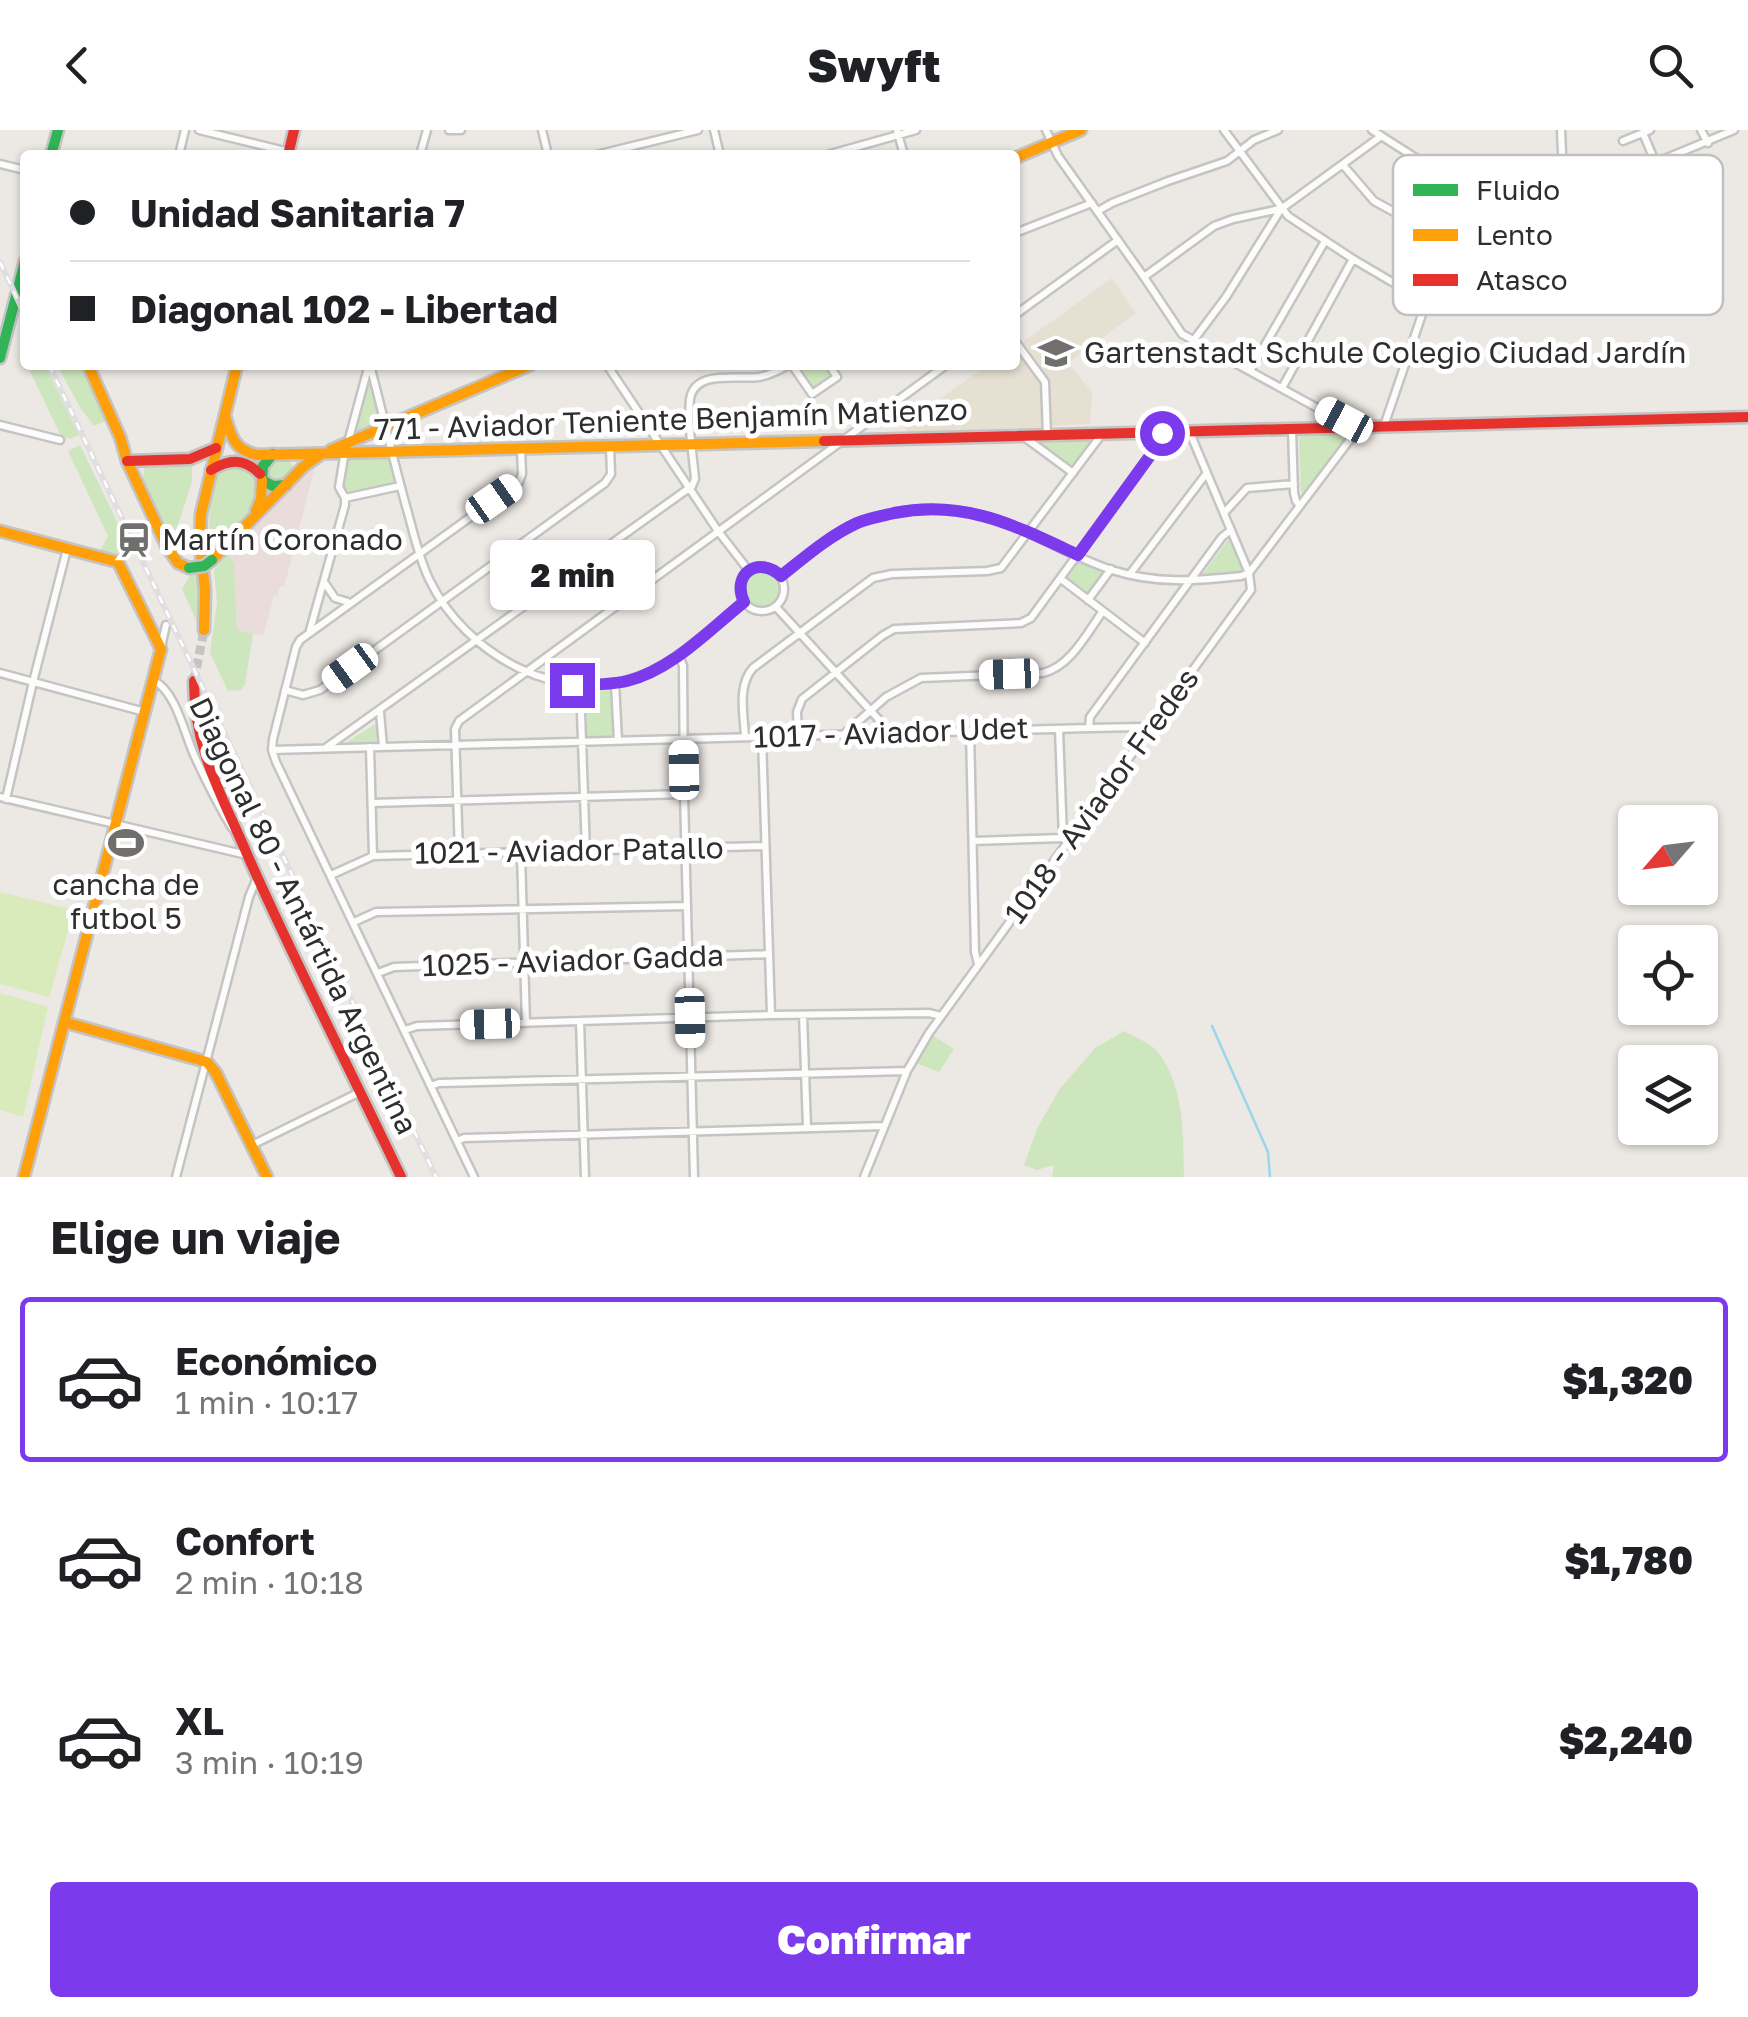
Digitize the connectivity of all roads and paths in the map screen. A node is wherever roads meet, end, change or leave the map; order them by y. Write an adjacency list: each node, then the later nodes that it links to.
1 (200, 130): 20 (street)
2 (449, 130): 3 (street)
3 (461, 130)
4 (698, 130): 21 (street)
5 (916, 130): 14 (street)
6 (1046, 130): 18 (street)
7 (1081, 130): 18 (street)
8 (1224, 130): 23 (street)
9 (1278, 130): 23 (street)
10 (1372, 130): 16 (street)
11 (1561, 130): 25 (street)
12 (1701, 130): 19 (street)
13 (1734, 130): 19 (street)
14 (898, 132): 22 (street)
15 (1647, 132): 17 (street)
16 (1380, 137): 24 (street); 28 (street)
17 (1622, 142)
18 (1050, 143): 27 (street); 29 (street)
19 (1708, 143): 26 (street)
20 (273, 150)
21 (616, 150)
22 (842, 150)
23 (1240, 150): 30 (street); 31 (street)
24 (1410, 155)
25 (1562, 155)
26 (1678, 155)
27 (1020, 156)
28 (1343, 166): 30 (street); 32 (street)
29 (1092, 202): 31 (street); 33 (street)
30 (1281, 208): 35 (street); 38 (street); 43 (street)
31 (1098, 211): 34 (street)
32 (1393, 212)
33 (1020, 231)
34 (1118, 240): 38 (street); 40 (street)
35 (1326, 241): 36 (street); 56 (street)
36 (1353, 259): 39 (street); 57 (street)
37 (20, 277): 42 (street)
38 (1144, 277): 43 (street)
39 (1393, 283)
40 (1020, 311)
41 (1422, 315): 61 (street)
42 (3, 336): 45 (street)
43 (1193, 341): 56 (street)
44 (1020, 348): 68 (street)
45 (0, 358)
46 (90, 370): 83 (street)
47 (236, 370): 58 (street)
48 (369, 370): 76 (street)
49 (371, 370): 62 (street)
50 (518, 370): 62 (street)
51 (610, 370): 73 (street)
52 (779, 370): 72 (street)
53 (794, 370): 54 (street)
54 (832, 370)
55 (939, 370): 70 (street)
56 (1250, 371): 57 (street)
57 (1282, 388): 63 (street)
58 (225, 416): 75 (street); 80 (street)
59 (1748, 417): 61 (street, 771 - Aviador Teniente Benjamín Matienzo)
60 (0, 425): 71 (street)
61 (1384, 426): 63 (street, 771 - Aviador Teniente Benjamín Matienzo)
62 (385, 428): 76 (street); 78 (street)
63 (1354, 428): 64 (street, 771 - Aviador Teniente Benjamín Matienzo); 96 (street, 1018 - Aviador Fredes)
64 (1292, 430): 67 (street, 771 - Aviador Teniente Benjamín Matienzo); 91 (street)
65 (1102, 433): 66 (street, 771 - Aviador Teniente Benjamín Matienzo); 68 (street, 771 - Aviador Teniente Benjamín Matienzo); 85 (street)
66 (1162, 433): 67 (street, 771 - Aviador Teniente Benjamín Matienzo); 105 (street)
67 (1190, 433): 87 (street)
68 (1048, 434): 69 (street, 771 - Aviador Teniente Benjamín Matienzo)
69 (1022, 436): 70 (street, 771 - Aviador Teniente Benjamín Matienzo); 85 (street)
70 (844, 439): 72 (street, 771 - Aviador Teniente Benjamín Matienzo); 99 (street)
71 (60, 440)
72 (692, 443): 73 (street, 771 - Aviador Teniente Benjamín Matienzo); 94 (street)
73 (660, 444): 74 (street, 771 - Aviador Teniente Benjamín Matienzo); 94 (street)
74 (610, 446): 77 (street, 771 - Aviador Teniente Benjamín Matienzo); 115 (street)
75 (216, 448): 82 (street); 86 (street)
76 (347, 448): 78 (street, 771 - Aviador Teniente Benjamín Matienzo); 79 (street); 95 (street)
77 (521, 449): 78 (street, 771 - Aviador Teniente Benjamín Matienzo); 104 (street)
78 (392, 452): 93 (street)
79 (324, 453): 81 (street); 88 (street)
80 (273, 454): 81 (street); 89 (street)
81 (286, 454): 88 (street)
82 (190, 459): 84 (street); 86 (street)
83 (127, 461): 84 (street); 90 (street)
84 (147, 461): 90 (street)
85 (1074, 472): 102 (street)
86 (210, 473): 89 (street); 121 (street)
87 (1206, 474): 97 (street); 109 (street)
88 (296, 475): 92 (street)
89 (261, 477): 92 (street); 98 (street)
90 (138, 484): 98 (street, bridge)
91 (1294, 484): 96 (street); 97 (street)
92 (286, 485): 98 (street)
93 (400, 486): 95 (street); 104 (street)
94 (690, 488): 99 (street); 124 (street)
95 (346, 498): 112 (street)
96 (1300, 506): 108 (street, 1018 - Aviador Fredes)
97 (1224, 513): 100 (street)
98 (252, 520)
99 (718, 530): 107 (street); 128 (street)
100 (1230, 530): 108 (street); 113 (street)
101 (0, 531): 103 (street)
102 (1030, 533): 105 (street); 110 (street); 123 (street)
103 (68, 548): 126 (street); 133 (street)
104 (419, 553): 115 (street); 116 (street)
105 (1078, 555): 106 (street); 111 (street)
106 (1110, 570): 109 (street); 114 (street)
107 (748, 571): 110 (street); 117 (street)
108 (1249, 573): 113 (street); 142 (street, 1018 - Aviador Fredes)
109 (1130, 574): 113 (street)
110 (781, 576): 118 (street)
111 (1060, 579): 114 (street); 129 (street)
112 (323, 581): 116 (street); 122 (street)
113 (1190, 582): 125 (street)
114 (1088, 600): 119 (street)
115 (442, 601): 124 (street); 136 (street)
116 (350, 602): 122 (street)
117 (744, 602): 118 (street); 127 (street)
118 (776, 607): 123 (street)
119 (1104, 611): 125 (street); 137 (street)
120 (166, 625): 126 (street)
121 (204, 630)
122 (310, 631): 136 (street)
123 (798, 633): 129 (street); 148 (street)
124 (477, 641): 128 (street); 138 (street)
125 (1146, 643): 140 (street)
126 (161, 649): 131 (street)
127 (679, 654): 134 (street); 149 (street)
128 (526, 672): 135 (street); 152 (street)
129 (835, 672): 137 (street); 147 (street)
130 (0, 674): 133 (street)
131 (154, 681): 139 (street); 167 (street, Diagonal 80 - Antártida Argentina)
132 (194, 681): 167 (street)
133 (33, 682): 139 (street); 159 (street)
134 (615, 682): 135 (street); 150 (street)
135 (580, 685): 151 (street)
136 (285, 690): 156 (street)
137 (869, 709): 144 (street); 145 (street)
138 (380, 711): 153 (street); 154 (street)
139 (145, 712): 162 (street)
140 (1089, 728): 141 (street, 1017 - Aviador Udet); 142 (street, 1017 - Aviador Udet)
141 (1059, 729): 143 (street, 1017 - Aviador Udet); 163 (street)
142 (1150, 730): 163 (street, 1018 - Aviador Fredes)
143 (970, 731): 144 (street, 1017 - Aviador Udet); 164 (street)
144 (891, 733): 145 (street, 1017 - Aviador Udet)
145 (843, 735): 147 (street, 1017 - Aviador Udet)
146 (762, 736): 147 (street, 1017 - Aviador Udet); 148 (street, 1017 - Aviador Udet); 165 (street)
147 (798, 736)
148 (744, 737): 149 (street, 1017 - Aviador Udet)
149 (684, 739): 150 (street, 1017 - Aviador Udet); 157 (street)
150 (618, 741): 151 (street, 1017 - Aviador Udet)
151 (582, 742): 152 (street, 1017 - Aviador Udet); 158 (street)
152 (454, 744): 154 (street, 1017 - Aviador Udet); 160 (street)
153 (326, 747): 155 (street, 1017 - Aviador Udet); 156 (street, 1017 - Aviador Udet)
154 (383, 747): 155 (street, 1017 - Aviador Udet)
155 (370, 748): 161 (street)
156 (272, 750): 172 (street)
157 (684, 794): 158 (street); 166 (street)
158 (584, 797): 160 (street); 168 (street)
159 (3, 798): 162 (street)
160 (456, 801): 161 (street); 170 (street)
161 (372, 803): 171 (street)
162 (115, 825): 167 (street); 187 (street)
163 (1065, 840): 164 (street); 180 (street, 1018 - Aviador Fredes)
164 (973, 841): 180 (street)
165 (765, 846): 166 (street, 1021 - Aviador Patallo); 177 (street)
166 (686, 849): 168 (street, 1021 - Aviador Patallo); 174 (street)
167 (245, 850): 173 (street, Diagonal 80 - Antártida Argentina)
168 (586, 852): 169 (street, 1021 - Aviador Patallo)
169 (521, 854): 170 (street, 1021 - Aviador Patallo); 175 (street)
170 (459, 855): 171 (street, 1021 - Aviador Patallo)
171 (373, 856): 172 (street)
172 (331, 875): 176 (street)
173 (257, 878): 190 (street); 196 (street, Diagonal 80 - Antártida Argentina)
174 (687, 906): 175 (street); 178 (street)
175 (522, 910): 176 (street); 179 (street)
176 (354, 922): 181 (street)
177 (769, 954): 178 (street, 1025 - Aviador Gadda); 182 (street)
178 (688, 958): 179 (street, 1025 - Aviador Gadda); 185 (street)
179 (524, 962): 181 (street, 1025 - Aviador Gadda); 188 (street)
180 (979, 966): 184 (street, 1018 - Aviador Fredes)
181 (378, 973): 189 (street)
182 (771, 1015): 183 (street); 185 (street)
183 (803, 1015): 184 (street); 192 (street)
184 (941, 1016): 191 (street, 1018 - Aviador Fredes)
185 (690, 1018): 186 (street); 193 (street)
186 (580, 1021): 188 (street); 194 (street)
187 (64, 1022): 190 (street); 203 (street)
188 (526, 1023): 189 (street)
189 (405, 1030): 195 (street)
190 (207, 1062): 202 (street); 204 (street)
191 (907, 1071): 192 (street); 197 (street, 1018 - Aviador Fredes)
192 (805, 1072): 193 (street); 198 (street)
193 (692, 1075): 194 (street); 199 (street)
194 (581, 1078): 195 (street); 200 (street)
195 (431, 1086): 201 (street)
196 (360, 1092): 202 (street); 206 (street, Diagonal 80 - Antártida Argentina)
197 (884, 1126): 198 (street); 210 (street, 1018 - Aviador Fredes)
198 (806, 1127): 199 (street)
199 (693, 1131): 200 (street); 209 (street)
200 (582, 1134): 201 (street); 208 (street)
201 (457, 1141): 207 (street)
202 (252, 1145): 205 (street)
203 (24, 1177)
204 (176, 1177)
205 (267, 1177)
206 (401, 1177)
207 (474, 1177)
208 (584, 1177)
209 (694, 1177)
210 (864, 1177)

